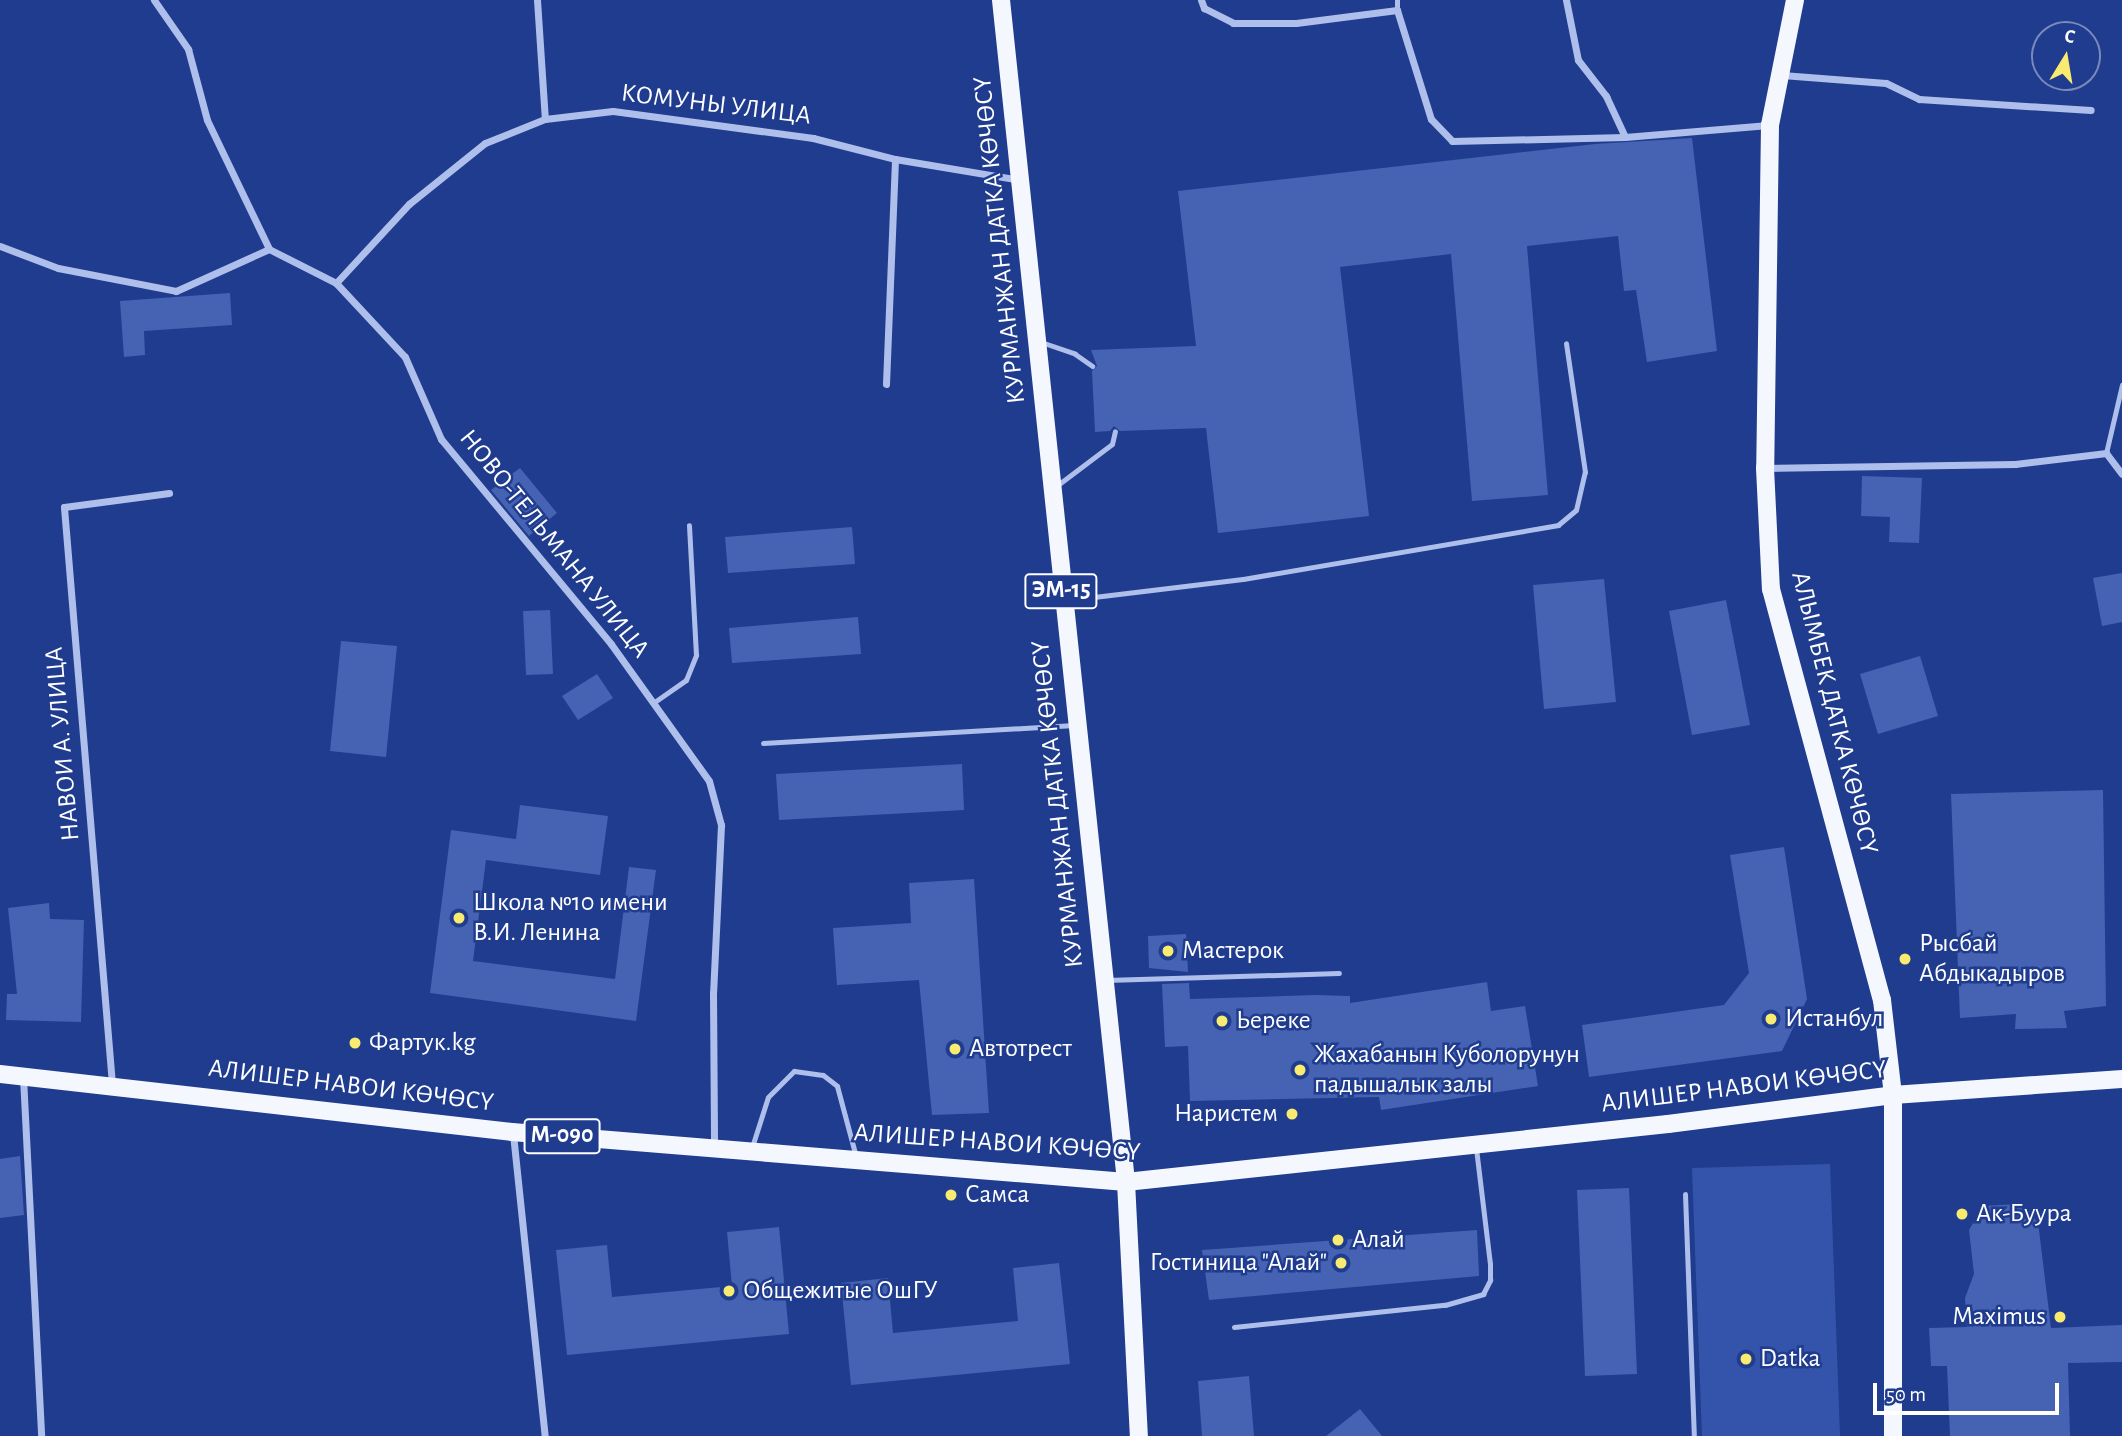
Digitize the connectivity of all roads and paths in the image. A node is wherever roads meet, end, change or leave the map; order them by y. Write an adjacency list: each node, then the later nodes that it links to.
1 (154, 0): 17 (street)
2 (537, 0): 11 (street)
3 (1001, 0): 15 (main road, КУРМАНЖАН ДАТКА КӨЧӨСҮ / ЭМ-15)
4 (1201, 0): 8 (street)
5 (1396, 0): 8 (lane)
6 (1566, 0): 13 (street)
7 (1795, 0): 9 (main road, АЛЫМБЕК ДАТКА КӨЧӨСҮ)
8 (1397, 10): 13 (street)
9 (1778, 75): 10 (street); 12 (main road, АЛЫМБЕК ДАТКА КӨЧӨСҮ)
10 (2091, 110)
11 (545, 118): 14 (street, КОМУНЫ УЛИЦА); 18 (street, КОМУНЫ УЛИЦА)
12 (1770, 125): 13 (street); 26 (main road, АЛЫМБЕК ДАТКА КӨЧӨСҮ)
13 (1625, 137)
14 (895, 159): 15 (street, КОМУНЫ УЛИЦА); 22 (street)
15 (1022, 181): 19 (main road, КУРМАНЖАН ДАТКА КӨЧӨСҮ / ЭМ-15)
16 (0, 246): 17 (street)
17 (269, 249): 18 (street, НОВО-ТЕЛЬМАНА УЛИЦА)
18 (336, 283): 32 (street, НОВО-ТЕЛЬМАНА УЛИЦА)
19 (1038, 341): 21 (lane); 28 (main road, КУРМАНЖАН ДАТКА КӨЧӨСҮ / ЭМ-15)
20 (1566, 342): 31 (lane)
21 (1092, 366)
22 (887, 384)
23 (2122, 386): 25 (lane)
24 (1115, 431): 28 (lane)
25 (2106, 453): 26 (street); 27 (street)
26 (1765, 468): 41 (main road, АЛЫМБЕК ДАТКА КӨЧӨСҮ)
27 (2122, 474)
28 (1052, 489): 31 (main road, КУРМАНЖАН ДАТКА КӨЧӨСҮ / ЭМ-15)
29 (169, 494): 40 (street, НАВОИ А. УЛИЦА)
30 (689, 525): 32 (lane)
31 (1062, 601): 33 (main road, КУРМАНЖАН ДАТКА КӨЧӨСҮ / ЭМ-15)
32 (653, 703): 44 (street, НОВО-ТЕЛЬМАНА УЛИЦА)
33 (1074, 725): 34 (lane); 36 (main road, КУРМАНЖАН ДАТКА КӨЧӨСҮ / ЭМ-15)
34 (763, 743)
35 (1339, 973): 36 (lane)
36 (1103, 981): 47 (main road, КУРМАНЖАН ДАТКА КӨЧӨСҮ / ЭМ-15)
37 (0, 1073): 38 (main road, АЛИШЕР НАВОИ КӨЧӨСҮ / М-090)
38 (23, 1076): 40 (main road, АЛИШЕР НАВОИ КӨЧӨСҮ / М-090); 50 (street)
39 (2120, 1081): 41 (main road, АЛИШЕР НАВОИ КӨЧӨСҮ)
40 (112, 1084): 42 (main road, АЛИШЕР НАВОИ КӨЧӨСҮ / М-090)
41 (1893, 1095): 43 (main road, АЛИШЕР НАВОИ КӨЧӨСҮ); 54 (main road, АЛЫМБЕК ДАТКА КӨЧӨСҮ)
42 (512, 1132): 44 (main road, АЛИШЕР НАВОИ КӨЧӨСҮ / М-090); 51 (street)
43 (1476, 1146): 47 (main road, АЛИШЕР НАВОИ КӨЧӨСҮ); 49 (lane)
44 (714, 1149): 45 (main road, АЛИШЕР НАВОИ КӨЧӨСҮ / М-090)
45 (750, 1152): 46 (main road, АЛИШЕР НАВОИ КӨЧӨСҮ / М-090); 46 (lane)
46 (857, 1160): 47 (main road, АЛИШЕР НАВОИ КӨЧӨСҮ / М-090)
47 (1126, 1182): 52 (main road, КУРМАНЖАН ДАТКА КӨЧӨСҮ)
48 (1685, 1194): 53 (lane)
49 (1234, 1327)
50 (41, 1436)
51 (545, 1436)
52 (1139, 1436)
53 (1695, 1436)
54 (1893, 1436)

